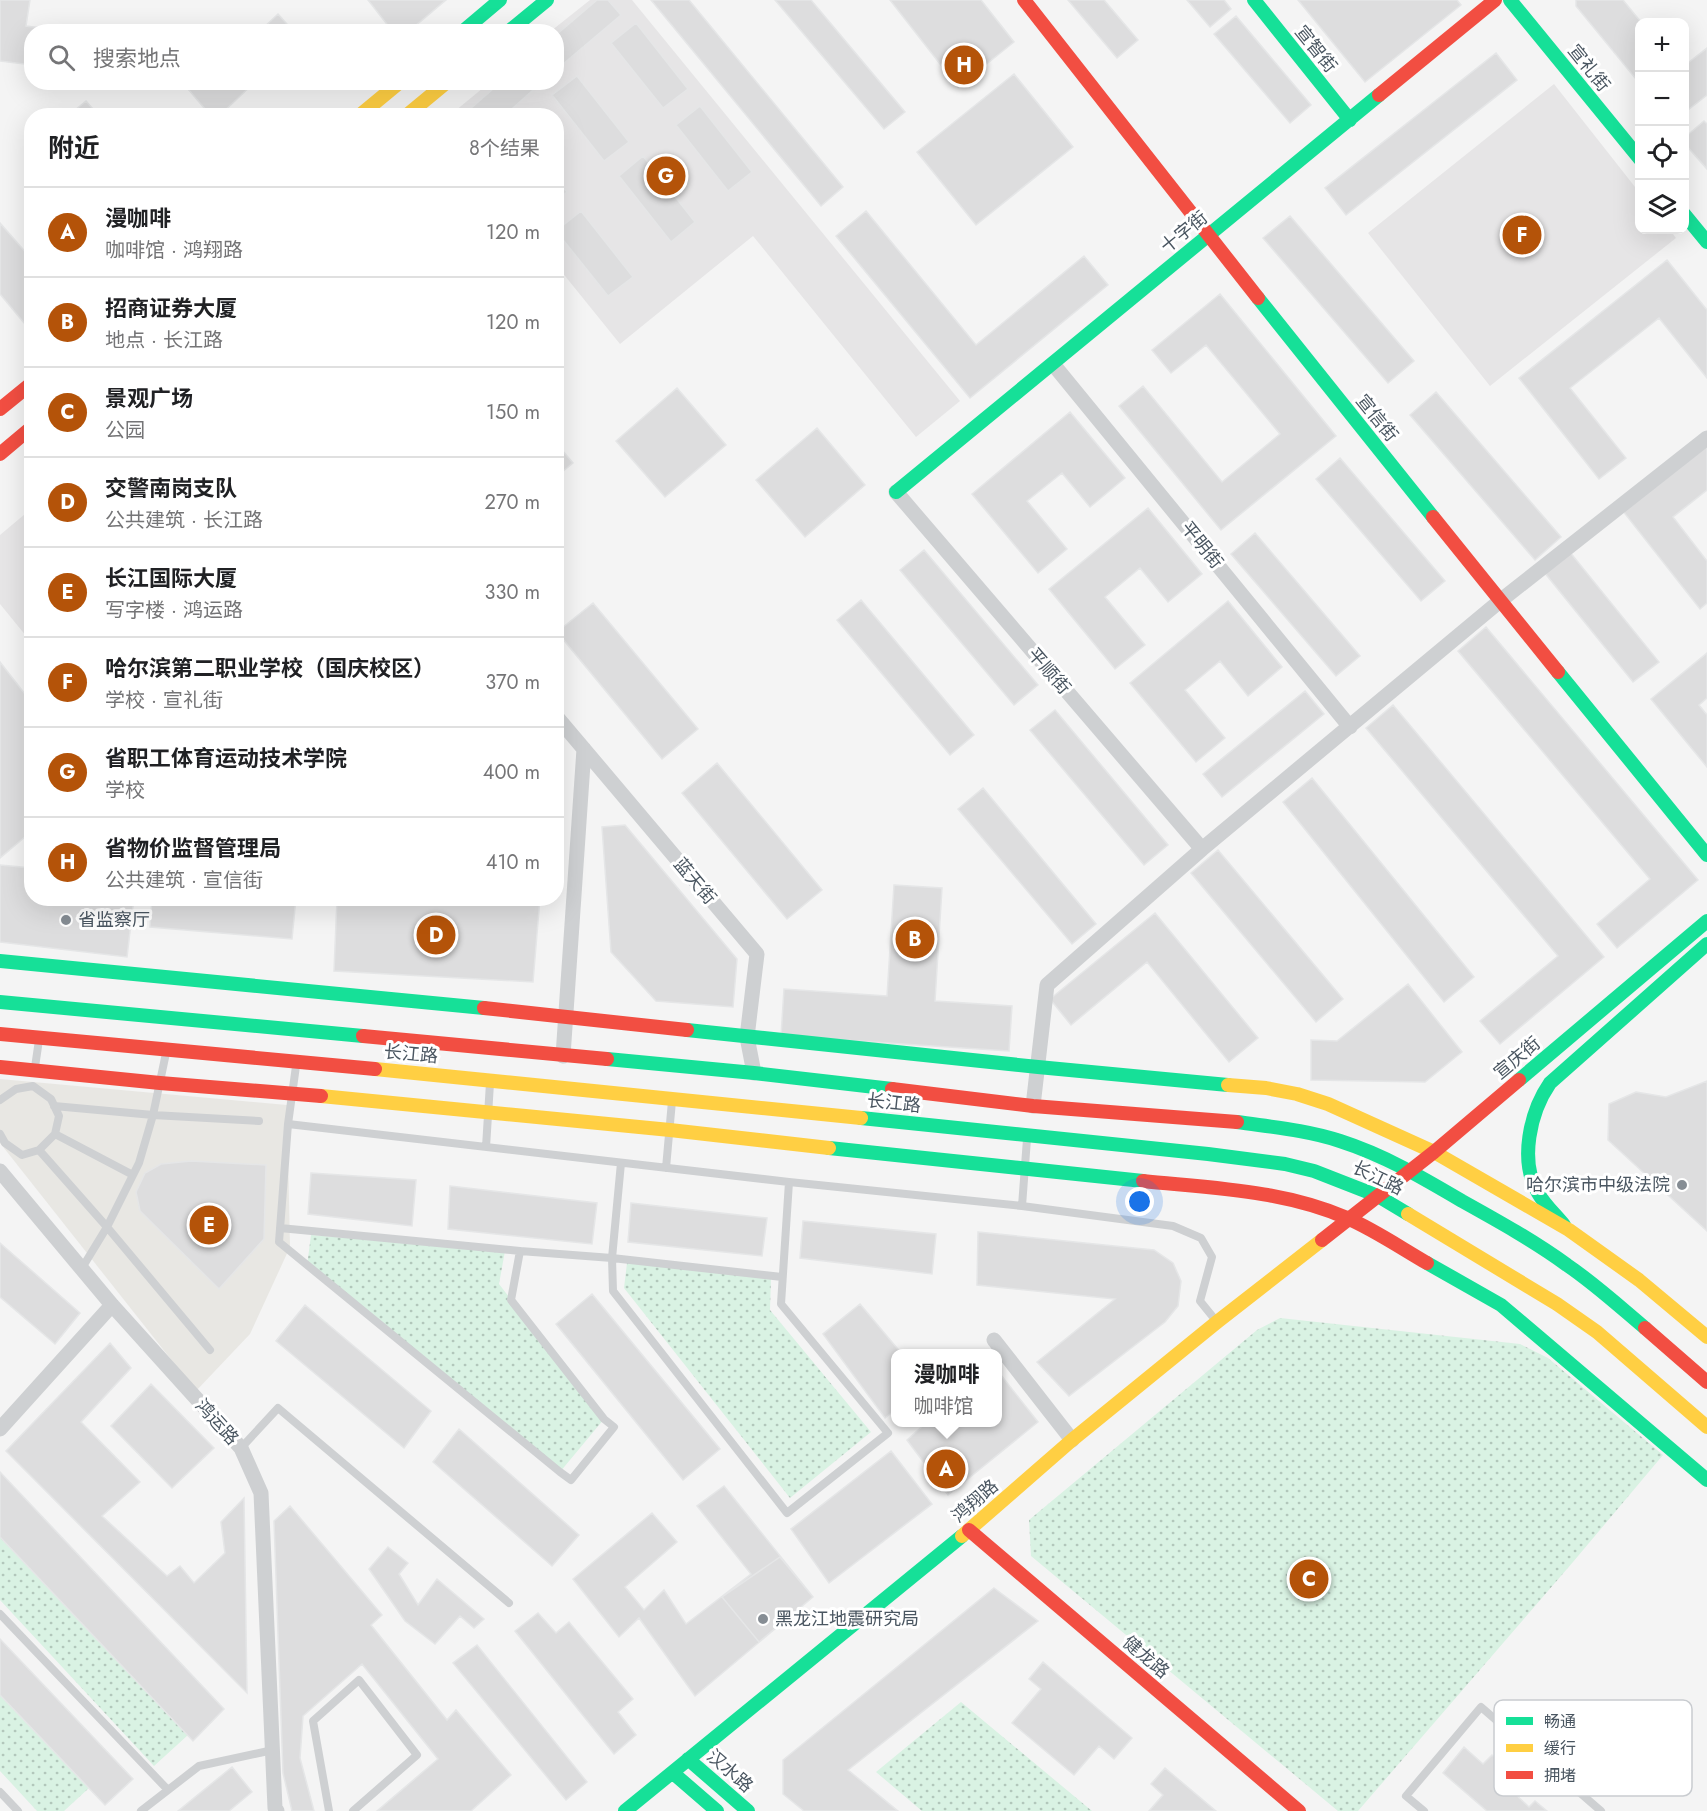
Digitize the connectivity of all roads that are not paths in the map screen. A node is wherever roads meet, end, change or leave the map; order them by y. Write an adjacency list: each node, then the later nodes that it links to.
1 (500, 0): 7 (main road)
2 (547, 0): 8 (main road)
3 (1024, 0): 16 (main road, 宣信街)
4 (1254, 0): 13 (main road, 宣智街)
5 (1495, 0): 13 (main road, 十字街)
6 (1510, 0): 14 (main road, 宣礼街)
7 (472, 24)
8 (518, 24)
9 (390, 90): 11 (main road)
10 (437, 90): 12 (main road)
11 (369, 108)
12 (416, 108)
13 (1350, 120): 16 (main road, 十字街)
14 (1635, 153)
15 (1689, 220): 17 (main road)
16 (1208, 236): 18 (main road, 十字街); 25 (main road, 宣信街)
17 (1707, 242)
18 (1053, 364): 24 (main road, 十字街); 27 (street, 平明街)
19 (24, 390): 20 (main road)
20 (0, 409)
21 (24, 434): 23 (main road)
22 (1707, 438): 25 (street)
23 (0, 453)
24 (896, 492): 29 (street, 平顺街)
25 (1500, 601): 27 (street); 30 (main road, 宣信街)
26 (564, 725): 28 (street, 蓝天街)
27 (1350, 727): 29 (street)
28 (584, 749): 35 (street); 37 (street, 蓝天街)
29 (1202, 849): 43 (street)
30 (1707, 855)
31 (1707, 921): 65 (main road, 宣庆街)
32 (1707, 944): 78 (main road)
33 (0, 962): 35 (main road)
34 (0, 1002): 40 (main road, 长江路)
35 (566, 1016): 37 (main road); 40 (street)
36 (0, 1035): 38 (main road, 长江路)
37 (747, 1037): 43 (main road); 45 (street, 蓝天街)
38 (40, 1039): 39 (main road, 长江路); 44 (lane)
39 (167, 1048): 41 (main road, 长江路); 47 (lane)
40 (563, 1056): 45 (main road, 长江路)
41 (297, 1061): 46 (main road, 长江路); 49 (lane)
42 (0, 1067): 44 (main road)
43 (1038, 1067): 53 (street); 65 (main road)
44 (34, 1071): 47 (main road); 48 (lane)
45 (754, 1073): 53 (main road, 长江路)
46 (490, 1080): 50 (main road, 长江路); 54 (lane)
47 (160, 1083): 49 (main road); 55 (lane)
48 (33, 1086): 51 (lane); 52 (lane)
49 (292, 1093): 54 (main road); 57 (lane)
50 (672, 1098): 58 (lane); 61 (main road, 长江路)
51 (0, 1100)
52 (54, 1106): 55 (lane); 60 (lane)
53 (1033, 1106): 69 (main road, 长江路)
54 (487, 1112): 58 (main road); 63 (lane)
55 (153, 1115): 56 (lane); 71 (lane)
56 (259, 1121)
57 (288, 1124): 63 (lane); 77 (lane)
58 (670, 1130): 67 (lane); 68 (main road)
59 (0, 1134): 62 (lane)
60 (55, 1134): 64 (lane); 71 (lane)
61 (1028, 1135): 68 (lane); 73 (main road, 长江路)
62 (3, 1145): 64 (lane)
63 (486, 1147): 66 (lane)
64 (39, 1150): 76 (lane)
65 (1434, 1152): 69 (main road, 宣庆街); 78 (main road)
66 (621, 1162): 67 (lane); 80 (lane)
67 (666, 1168): 72 (lane)
68 (1024, 1169): 74 (lane); 75 (main road)
69 (1409, 1170): 73 (main road, 宣庆街); 90 (main road, 长江路)
70 (0, 1171): 81 (street, 鸿运路)
71 (133, 1175): 76 (lane)
72 (789, 1182): 74 (lane); 82 (lane)
73 (1378, 1196): 75 (main road, 宣庆街); 91 (main road, 长江路)
74 (1022, 1206): 84 (lane)
75 (1348, 1218): 84 (main road, 鸿翔路); 95 (main road)
76 (107, 1227): 81 (lane); 88 (lane)
77 (280, 1228): 79 (lane); 79 (lane)
78 (1569, 1230): 85 (main road)
79 (520, 1251): 80 (lane)
80 (612, 1258): 82 (lane); 82 (lane)
81 (82, 1268): 83 (street, 鸿运路)
82 (782, 1277)
83 (112, 1305): 92 (street); 94 (street, 鸿运路)
84 (1217, 1322): 93 (main road, 鸿翔路)
85 (1707, 1337)
86 (994, 1340): 87 (street)
87 (1001, 1349)
88 (210, 1350)
89 (1002, 1350): 93 (street)
90 (1707, 1382)
91 (1707, 1427)
92 (0, 1429)
93 (1072, 1440): 96 (main road, 鸿翔路)
94 (241, 1448): 97 (lane); 100 (street, 鸿运路)
95 (1707, 1480)
96 (969, 1530): 101 (main road, 鸿翔路); 114 (main road, 健龙路)
97 (509, 1603)
98 (0, 1614): 103 (lane)
99 (1494, 1718): 115 (lane)
100 (273, 1750): 103 (lane); 108 (street, 鸿运路)
101 (688, 1759): 102 (main road, 鸿翔路); 113 (main road, 汉水路)
102 (672, 1773): 111 (main road, 鸿翔路); 112 (main road)
103 (168, 1790): 107 (lane)
104 (0, 1792): 106 (lane)
105 (1584, 1796): 116 (lane)
106 (18, 1811)
107 (141, 1811)
108 (277, 1811)
109 (329, 1811): 110 (lane)
110 (353, 1811)
111 (625, 1811)
112 (717, 1811)
113 (748, 1811)
114 (1299, 1811)
115 (1424, 1811)
116 (1601, 1811)

